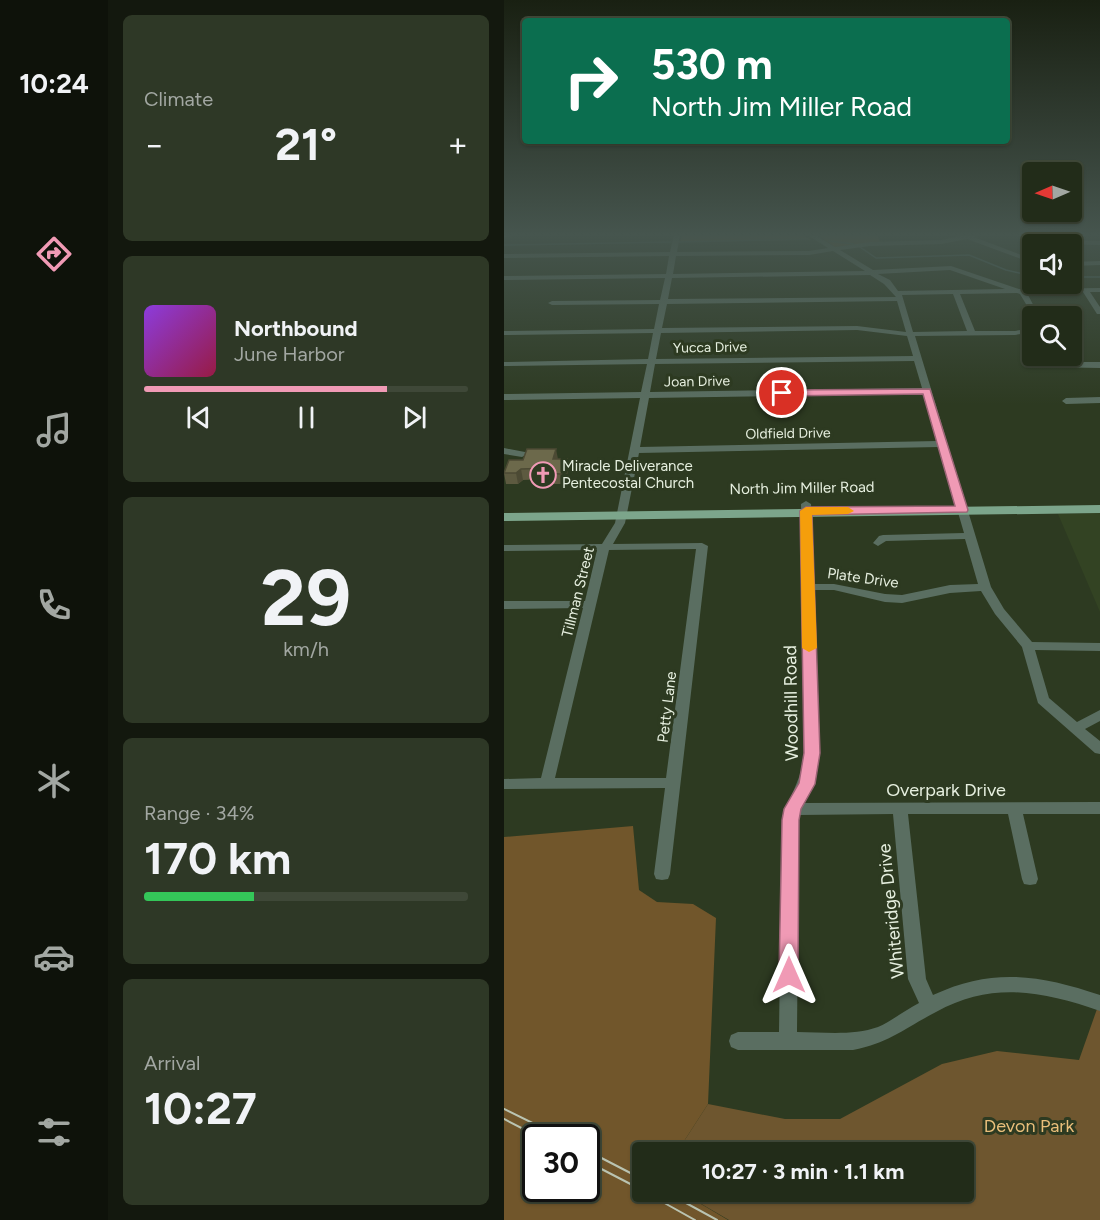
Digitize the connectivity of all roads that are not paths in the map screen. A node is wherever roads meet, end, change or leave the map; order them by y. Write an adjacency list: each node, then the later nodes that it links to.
1 (665, 291): 8 (street, Tillman Street)
2 (895, 291): 7 (street)
3 (955, 291): 4 (street); 7 (street); 15 (street)
4 (1019, 291): 5 (street); 10 (street)
5 (1023, 291)
6 (1086, 291): 11 (street)
7 (899, 296): 8 (street); 16 (street)
8 (663, 302): 9 (street); 13 (street, Tillman Street)
9 (552, 303)
10 (1031, 306)
11 (1100, 312)
12 (1022, 330): 15 (street)
13 (657, 331): 14 (street); 16 (street); 18 (street, Tillman Street)
14 (504, 333)
15 (972, 333): 16 (street)
16 (911, 334): 17 (street)
17 (917, 358): 18 (street, Yucca Drive); 22 (street)
18 (651, 361): 19 (street, Yucca Drive); 23 (street, Tillman Street)
19 (504, 363)
20 (1082, 365): 21 (street)
21 (1100, 365)
22 (927, 391): 23 (street, Joan Drive); 27 (street)
23 (644, 395): 24 (street, Joan Drive); 28 (street, Tillman Street)
24 (504, 397)
25 (1100, 400): 26 (street)
26 (1066, 401)
27 (942, 444): 28 (street, Oldfield Drive); 32 (street)
28 (634, 450): 37 (street, Tillman Street)
29 (504, 451): 30 (street)
30 (522, 454)
31 (1100, 501): 33 (main road, North Jim Miller Road)
32 (961, 506): 33 (main road, North Jim Miller Road); 34 (main road, North Jim Miller Road); 39 (street)
33 (1078, 506): 35 (main road, North Jim Miller Road)
34 (806, 508): 37 (main road, North Jim Miller Road); 43 (street, Woodhill Road)
35 (1100, 509)
36 (504, 510): 37 (main road, North Jim Miller Road)
37 (622, 511): 38 (main road, North Jim Miller Road); 41 (street, Tillman Street)
38 (504, 517)
39 (970, 536): 40 (street); 44 (street)
40 (878, 543)
41 (605, 546): 42 (street); 45 (street, Tillman Street); 53 (street, Petty Lane)
42 (504, 548)
43 (808, 587): 44 (street, Plate Drive); 56 (street, Woodhill Road)
44 (985, 587): 47 (street)
45 (591, 604): 46 (street); 52 (street, Tillman Street)
46 (504, 605)
47 (1028, 646): 48 (street); 50 (street)
48 (1100, 647)
49 (1100, 715): 50 (street)
50 (1076, 728): 51 (street)
51 (1100, 749)
52 (547, 783): 53 (street); 54 (street)
53 (674, 783): 59 (street, Petty Lane)
54 (504, 784)
55 (1100, 808): 57 (street, Overpark Drive)
56 (792, 809): 58 (street, Overpark Drive); 64 (street, Woodhill Road)
57 (1014, 809): 58 (street, Overpark Drive); 60 (street)
58 (900, 810): 62 (street, Whiteridge Drive)
59 (662, 874)
60 (1030, 879)
61 (1100, 1003): 62 (street)
62 (929, 1006): 64 (street)
63 (738, 1041): 64 (street)
64 (788, 1041)

